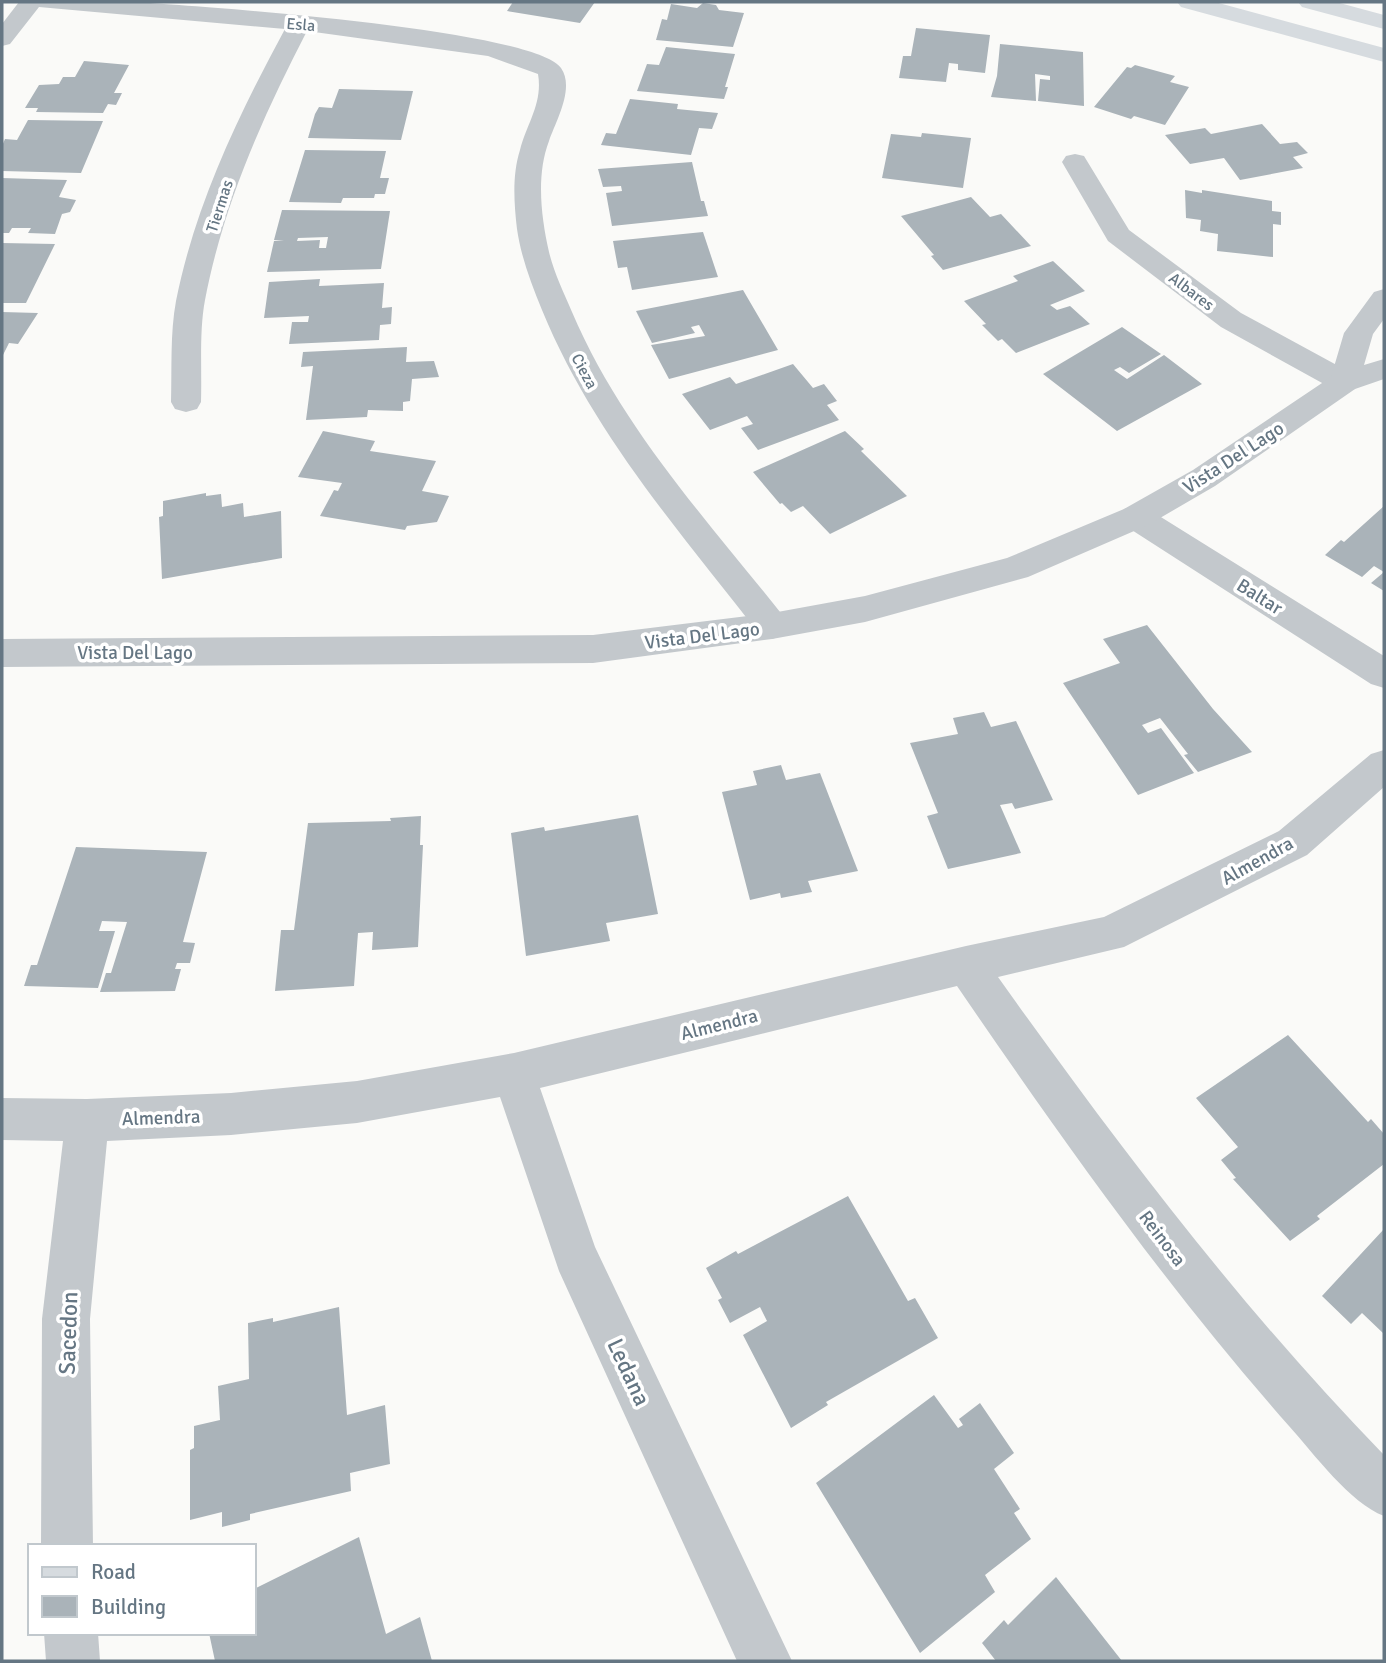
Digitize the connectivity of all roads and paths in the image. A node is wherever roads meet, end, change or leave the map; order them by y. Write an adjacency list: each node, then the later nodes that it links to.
1 (31, 2): 7 (street)
2 (47, 2): 6 (street, Esla)
3 (1189, 2): 8 (main road)
4 (1310, 2): 5 (main road)
5 (1384, 22)
6 (299, 24): 9 (street, Esla); 14 (street, Tiermas)
7 (2, 39)
8 (1384, 55)
9 (550, 70): 16 (street, Cieza)
10 (1075, 162): 13 (street, Albares)
11 (1384, 298): 13 (street)
12 (1384, 369): 13 (street, Vista Del Lago)
13 (1344, 382): 15 (street, Vista Del Lago)
14 (186, 402)
15 (1136, 517): 16 (street, Vista Del Lago); 18 (street, Baltar)
16 (772, 626): 17 (street, Vista Del Lago)
17 (2, 653)
18 (1384, 674)
19 (1384, 765): 20 (street, Almendra)
20 (966, 965): 21 (street, Almendra); 24 (street, Reinosa)
21 (514, 1074): 23 (street, Almendra); 28 (street, Ledana)
22 (2, 1119): 23 (street, Almendra)
23 (87, 1121): 25 (street, Sacedon)
24 (1384, 1491)
25 (67, 1544)
26 (71, 1635): 27 (street)
27 (73, 1661)
28 (765, 1661)

